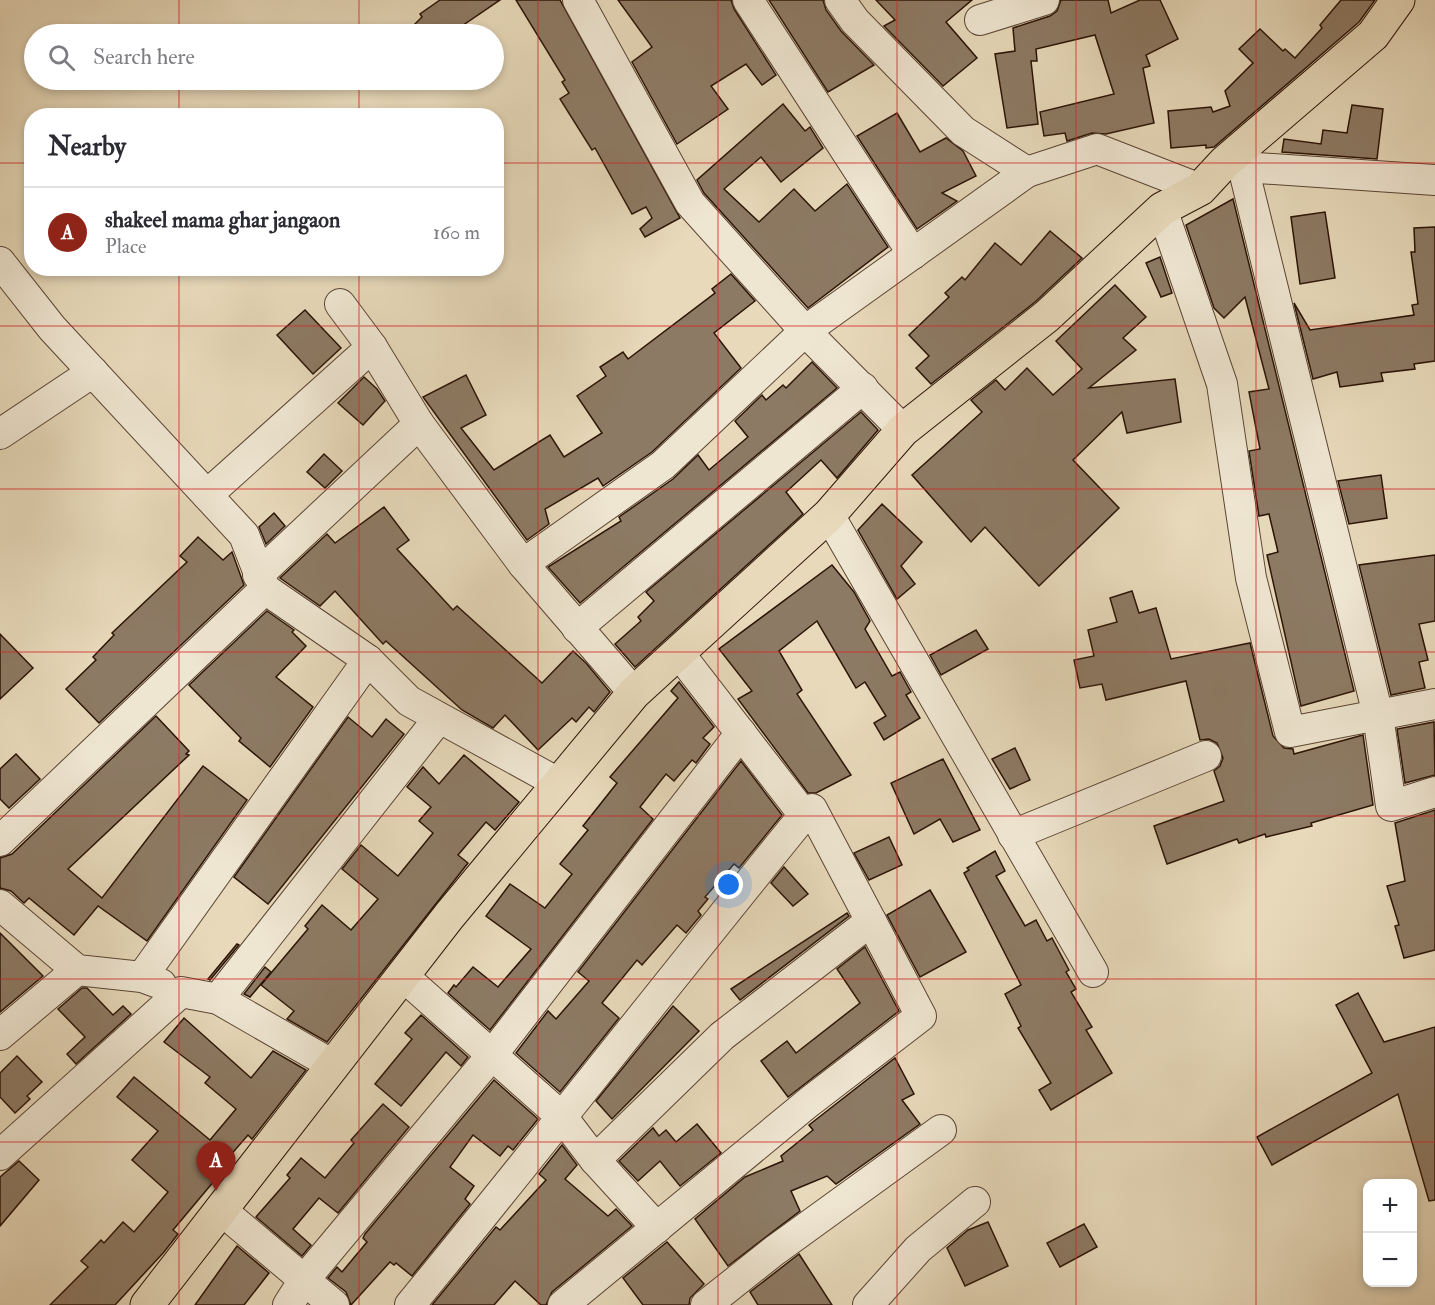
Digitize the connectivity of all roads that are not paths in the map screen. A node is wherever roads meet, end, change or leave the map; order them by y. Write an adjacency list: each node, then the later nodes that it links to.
1 (578, 0): 15 (street)
2 (748, 0): 12 (street)
3 (840, 0): 8 (street)
4 (1044, 0): 6 (street)
5 (1398, 0): 7 (main road)
6 (980, 20)
7 (1234, 165): 9 (street); 10 (main road); 31 (street)
8 (1027, 172): 10 (street); 12 (street)
9 (1435, 180)
10 (1200, 189): 11 (main road)
11 (1162, 209): 20 (main road); 31 (street)
12 (914, 254): 15 (street)
13 (0, 261): 17 (street)
14 (340, 304): 16 (street)
15 (805, 331): 18 (street); 24 (street)
16 (372, 347): 19 (street); 22 (street)
17 (93, 372): 21 (street); 22 (street)
18 (862, 388): 20 (street); 26 (street)
19 (419, 424): 24 (street); 25 (street)
20 (903, 430): 23 (main road)
21 (0, 435)
22 (207, 495): 25 (street)
23 (829, 515): 27 (main road); 38 (street)
24 (523, 564): 26 (street)
25 (261, 582): 28 (street); 39 (street)
26 (577, 628): 29 (street)
27 (678, 652): 29 (main road); 33 (street)
28 (368, 660): 32 (street); 45 (street)
29 (634, 693): 35 (main road)
30 (1435, 704): 31 (street)
31 (1378, 716): 36 (street)
32 (439, 717): 35 (street); 47 (street)
33 (741, 733): 37 (street); 49 (street)
34 (1206, 756): 38 (street)
35 (560, 784): 44 (main road)
36 (1435, 792)
37 (804, 815): 41 (street); 51 (street)
38 (1013, 835): 43 (street)
39 (0, 842)
40 (0, 905): 42 (street)
41 (871, 921): 54 (street); 57 (street)
42 (77, 970): 45 (street); 48 (street)
43 (1093, 972)
44 (403, 976): 49 (street); 50 (main road)
45 (142, 977): 46 (street)
46 (181, 992): 47 (street); 53 (street)
47 (218, 999): 50 (street)
48 (0, 1035)
49 (492, 1055): 51 (street); 58 (street)
50 (332, 1065): 56 (main road)
51 (563, 1118): 54 (street); 62 (street)
52 (941, 1130): 64 (street)
53 (0, 1155)
54 (595, 1160): 57 (street)
55 (975, 1202): 65 (street)
56 (220, 1209): 58 (street); 59 (main road)
57 (657, 1228): 63 (street)
58 (304, 1280): 60 (street); 61 (street)
59 (147, 1305)
60 (288, 1305)
61 (334, 1305)
62 (410, 1305)
63 (563, 1305)
64 (706, 1305)
65 (868, 1305)

